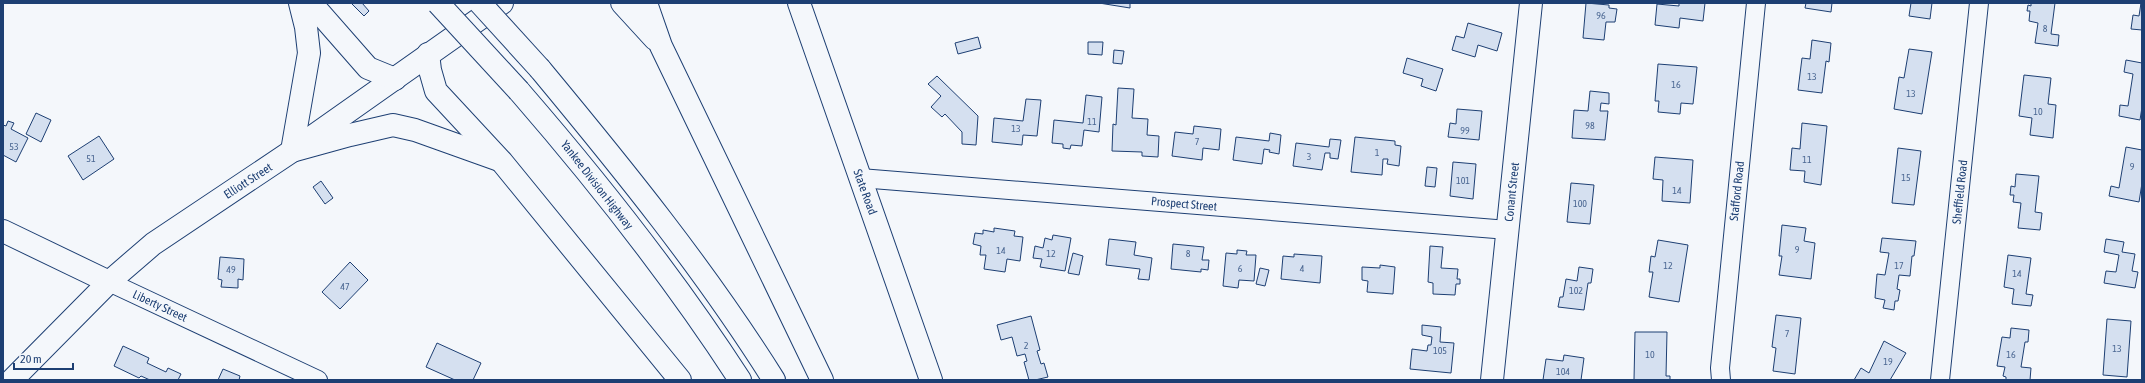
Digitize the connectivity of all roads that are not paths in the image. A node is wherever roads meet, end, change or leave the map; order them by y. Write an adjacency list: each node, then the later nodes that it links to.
1 (300, 3): 15 (main road)
2 (311, 3): 14 (main road)
3 (438, 3): 24 (main road, Yankee Division Highway, bridge)
4 (480, 3): 25 (main road, bridge)
5 (502, 3): 13 (main road, Elliott Street)
6 (622, 3): 12 (main road)
7 (646, 3): 12 (main road)
8 (799, 3): 17 (main road, State Road)
9 (1531, 3): 18 (main road, Conant Street)
10 (1756, 3): 29 (street, Stafford Road)
11 (1979, 3): 30 (street, Sheffield Road)
12 (661, 46): 26 (main road)
13 (428, 54): 14 (main road, Elliott Street); 16 (main road)
14 (395, 79): 15 (main road, Elliott Street)
15 (292, 151): 16 (main road); 20 (main road, Elliott Street)
16 (502, 162): 23 (main road)
17 (860, 178): 18 (street, Prospect Street); 27 (main road, State Road)
18 (1508, 230): 28 (main road, Conant Street)
19 (3, 231): 20 (main road, Liberty Street)
20 (109, 282): 21 (main road, Elliott Street); 22 (street, Liberty Street)
21 (12, 380)
22 (318, 380)
23 (680, 380)
24 (740, 380)
25 (774, 380)
26 (822, 380)
27 (931, 380)
28 (1492, 380)
29 (1721, 380)
30 (1940, 380)

